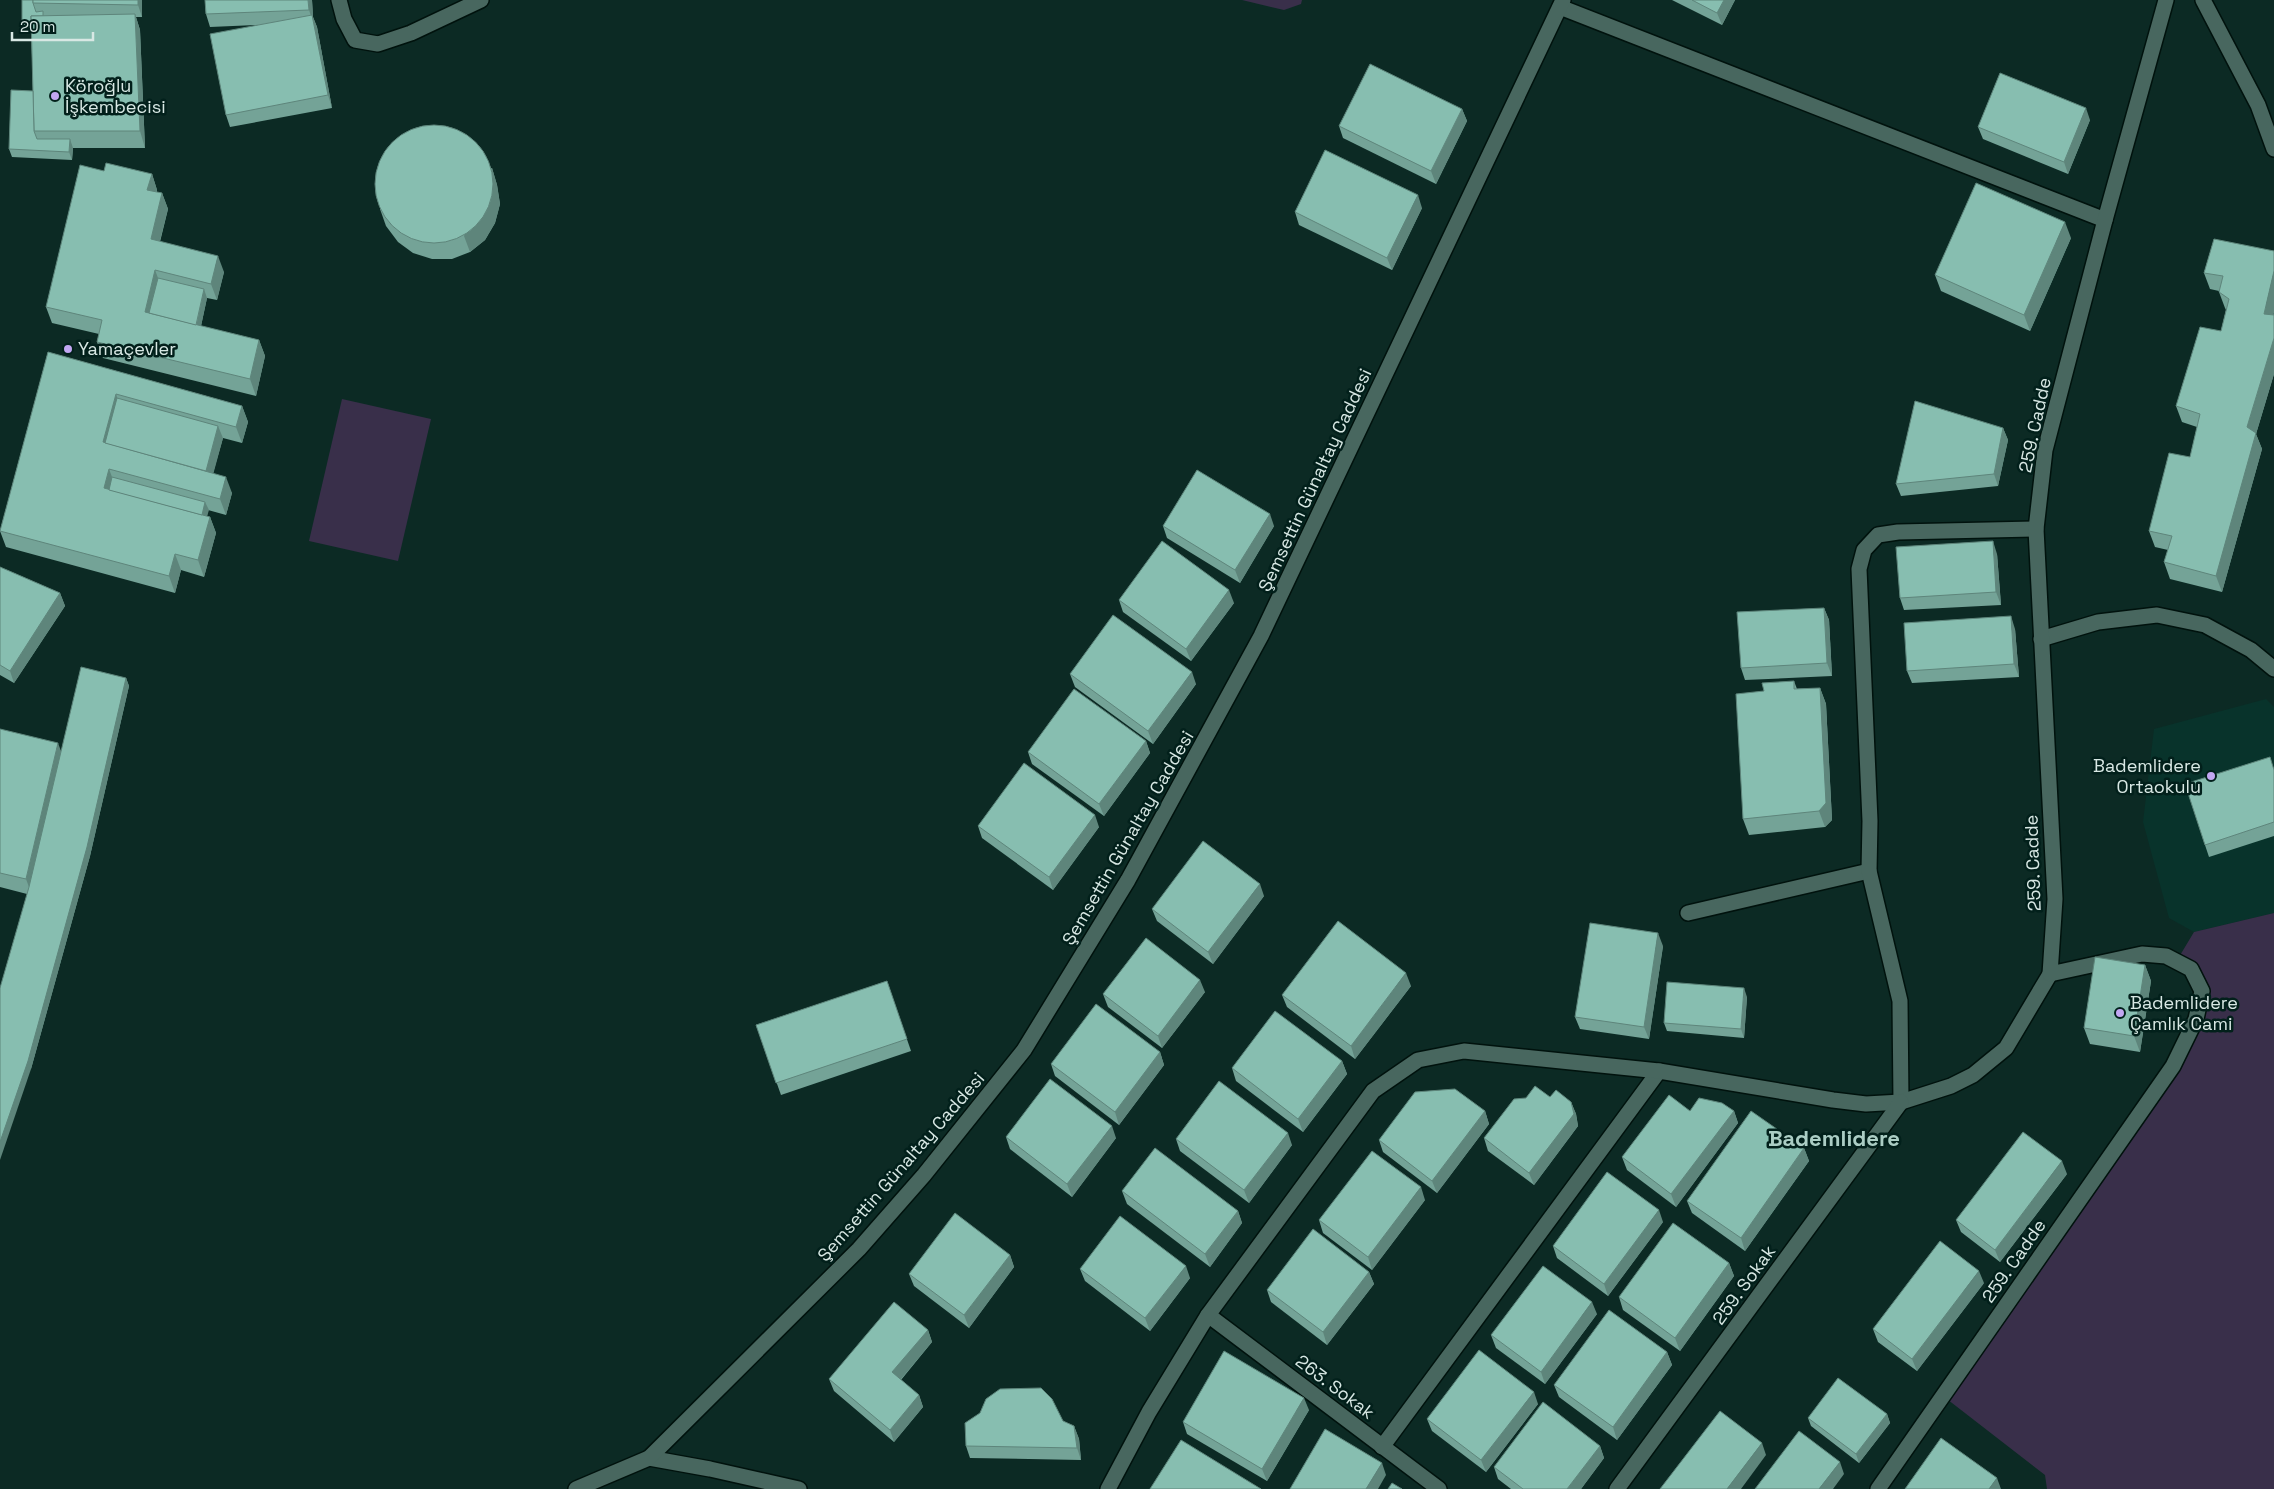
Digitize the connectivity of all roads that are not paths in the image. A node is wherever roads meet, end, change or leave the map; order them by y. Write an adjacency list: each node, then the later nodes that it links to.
1 (339, 0): 2 (street)
2 (482, 0)
3 (2166, 0): 7 (street, 259. Cadde)
4 (2203, 0): 6 (street)
5 (1562, 3): 7 (street); 18 (street, Şemsettin Günaltay Caddesi)
6 (2274, 149)
7 (2105, 220): 8 (street, 259. Cadde)
8 (2036, 529): 9 (street, 259. Cadde); 11 (street)
9 (2041, 639): 10 (street); 13 (street, 259. Cadde)
10 (2274, 670)
11 (1869, 871): 12 (street); 15 (street)
12 (1688, 913)
13 (2050, 974): 15 (street); 24 (street, 259. Cadde)
14 (1659, 1071): 15 (street); 16 (street); 17 (street)
15 (1902, 1102): 23 (street, 259. Sokak)
16 (1208, 1315): 17 (street, 263. Sokak); 21 (street)
17 (1382, 1447): 22 (street, 263. Sokak)
18 (649, 1458): 19 (street); 20 (street)
19 (576, 1489)
20 (799, 1489)
21 (1108, 1489)
22 (1439, 1489)
23 (1617, 1489)
24 (1878, 1489)

